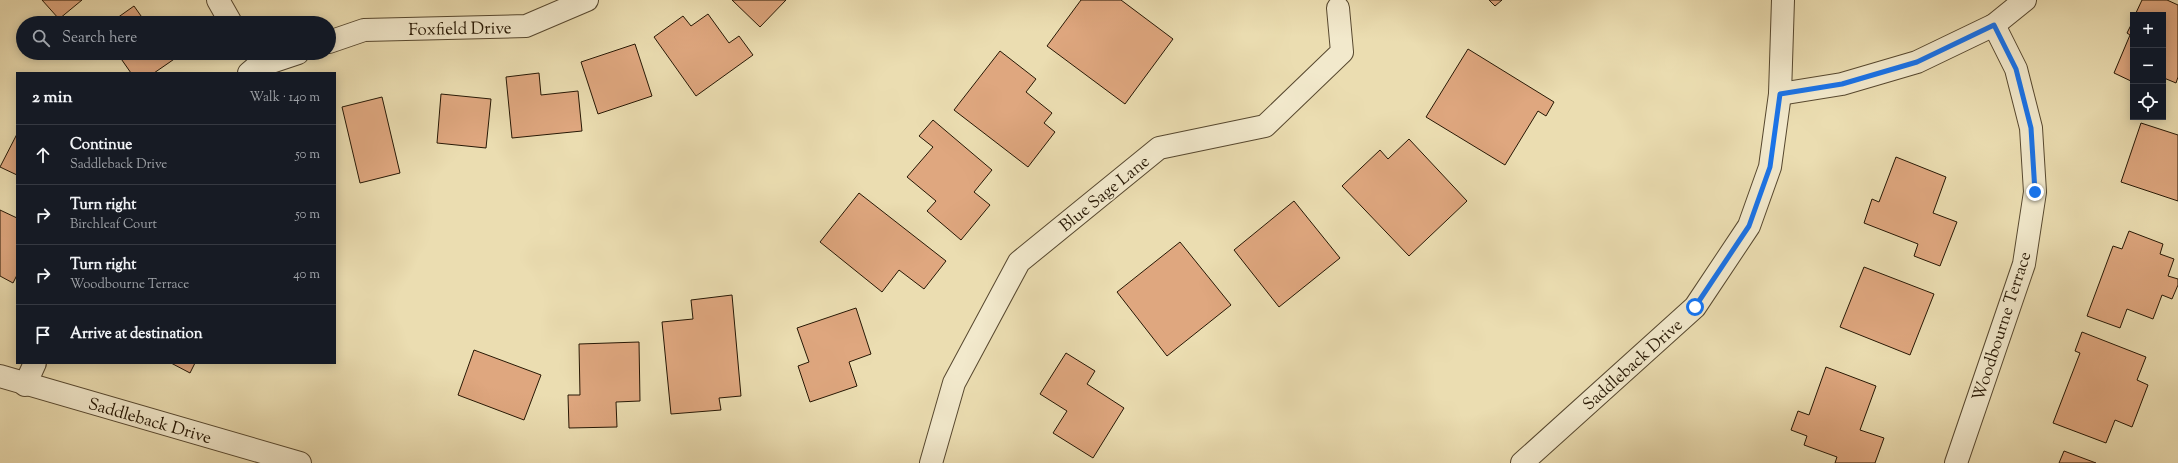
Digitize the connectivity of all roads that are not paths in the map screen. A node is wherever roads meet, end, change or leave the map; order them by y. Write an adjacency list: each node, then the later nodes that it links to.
1 (218, 0): 6 (street)
2 (587, 0): 8 (street, Foxfield Drive)
3 (1783, 0): 11 (street, Saddleback Drive)
4 (2025, 0): 7 (street)
5 (1338, 8): 16 (street, Blue Sage Lane)
6 (227, 16)
7 (1994, 25): 11 (street); 18 (street, Woodbourne Terrace)
8 (336, 40)
9 (268, 60): 10 (street)
10 (251, 64)
11 (1780, 94): 17 (street, Saddleback Drive)
12 (35, 364): 14 (street)
13 (0, 376): 14 (street, Saddleback Drive)
14 (25, 385): 15 (street, Saddleback Drive)
15 (300, 463)
16 (931, 463)
17 (1522, 463)
18 (1956, 463)

